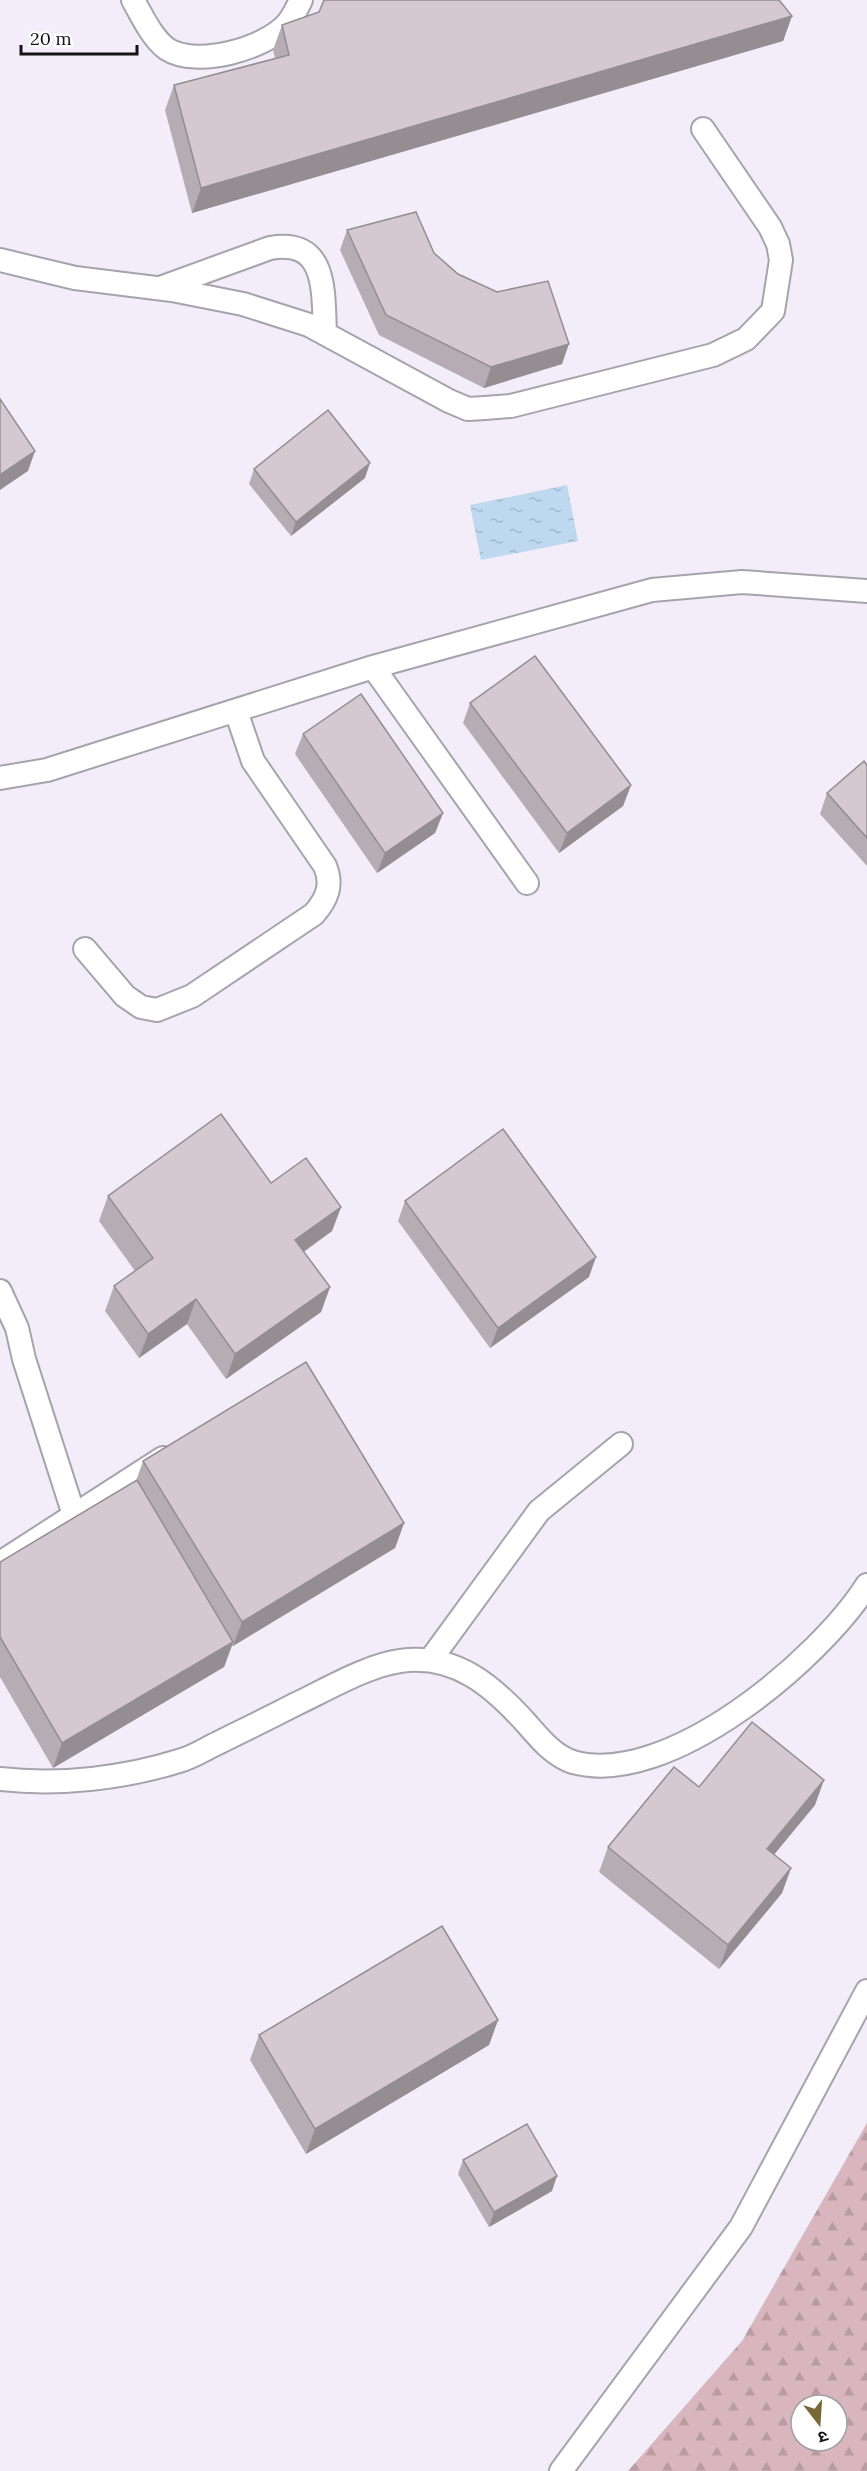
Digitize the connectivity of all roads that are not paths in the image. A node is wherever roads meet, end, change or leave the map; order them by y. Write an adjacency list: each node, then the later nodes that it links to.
1 (133, 0): 2 (lane)
2 (301, 0)
3 (703, 129): 6 (lane)
4 (0, 260): 5 (lane)
5 (159, 288): 6 (lane); 6 (lane)
6 (325, 334)
7 (867, 591): 8 (lane)
8 (373, 667): 9 (lane); 11 (lane)
9 (236, 711): 10 (lane); 12 (lane)
10 (0, 778)
11 (527, 883)
12 (85, 949)
13 (0, 1291): 16 (lane)
14 (621, 1444): 19 (lane)
15 (183, 1445): 16 (lane)
16 (74, 1515): 17 (lane)
17 (0, 1563)
18 (867, 1585): 19 (lane)
19 (431, 1659): 20 (lane)
20 (0, 1779)
21 (867, 1990): 22 (lane)
22 (561, 2471)

